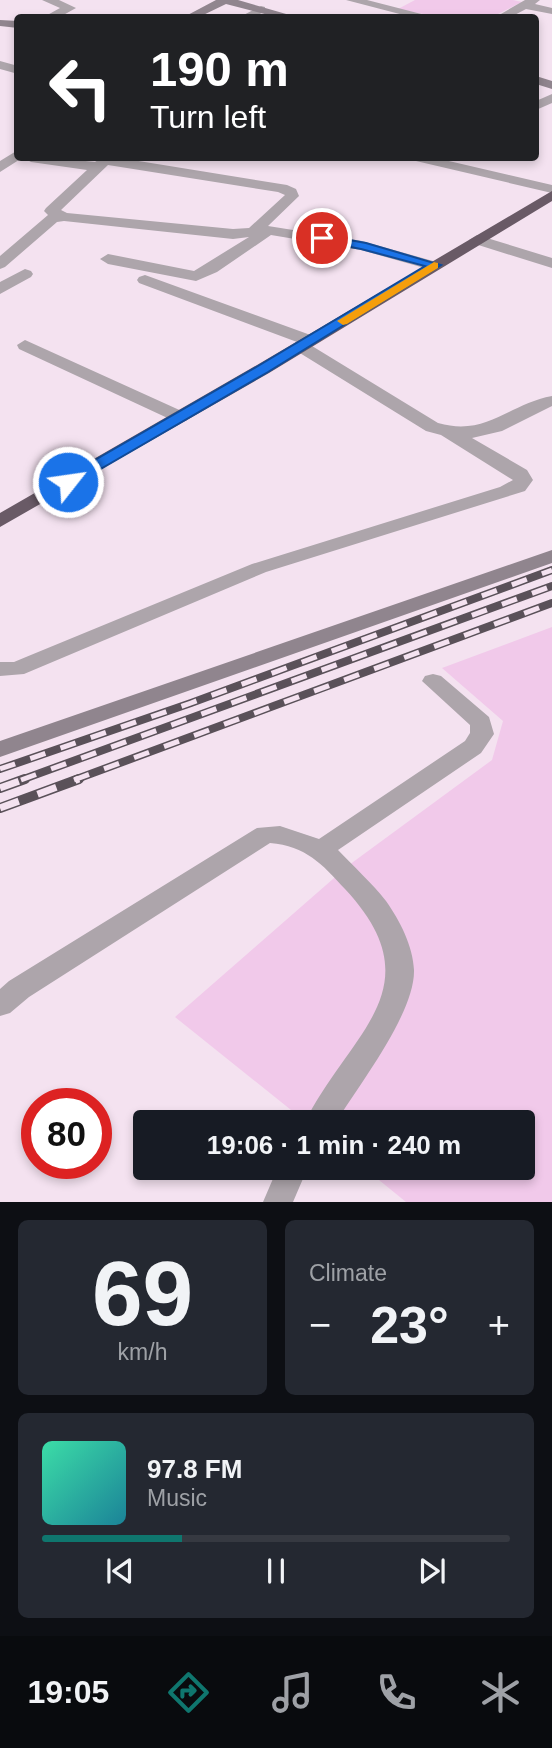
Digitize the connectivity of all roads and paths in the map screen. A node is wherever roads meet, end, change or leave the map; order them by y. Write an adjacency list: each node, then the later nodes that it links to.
1 (48, 0): 9 (street)
2 (225, 0): 6 (street); 10 (street)
3 (352, 0): 7 (street)
4 (409, 0): 7 (street)
5 (526, 2): 8 (street); 14 (street)
6 (261, 9): 11 (street); 12 (street)
7 (393, 9): 13 (street)
8 (552, 11)
9 (56, 14)
10 (195, 14)
11 (251, 14)
12 (280, 14)
13 (415, 14)
14 (506, 14)
15 (14, 157): 19 (street)
16 (53, 161): 18 (street)
17 (438, 161): 20 (street)
18 (98, 167): 22 (street); 24 (street)
19 (0, 168)
20 (552, 189)
21 (552, 195): 25 (highway)
22 (64, 217): 24 (street); 28 (street)
23 (270, 230): 24 (street); 26 (street); 29 (street)
24 (253, 232)
25 (477, 240): 27 (street); 29 (highway)
26 (108, 259)
27 (552, 263)
28 (0, 265): 31 (street)
29 (435, 265): 32 (highway)
30 (145, 279): 32 (street)
31 (0, 289)
32 (305, 344): 35 (highway); 36 (street)
33 (24, 345): 35 (street)
34 (552, 401): 36 (street)
35 (180, 417): 37 (highway)
36 (449, 432): 39 (street)
37 (0, 521)
38 (552, 556): 41 (street)
39 (0, 669)
40 (433, 681): 42 (street)
41 (0, 749)
42 (322, 849): 43 (street); 44 (street)
43 (0, 1004)
44 (327, 1110)
45 (287, 1180): 46 (street)
46 (278, 1202)

